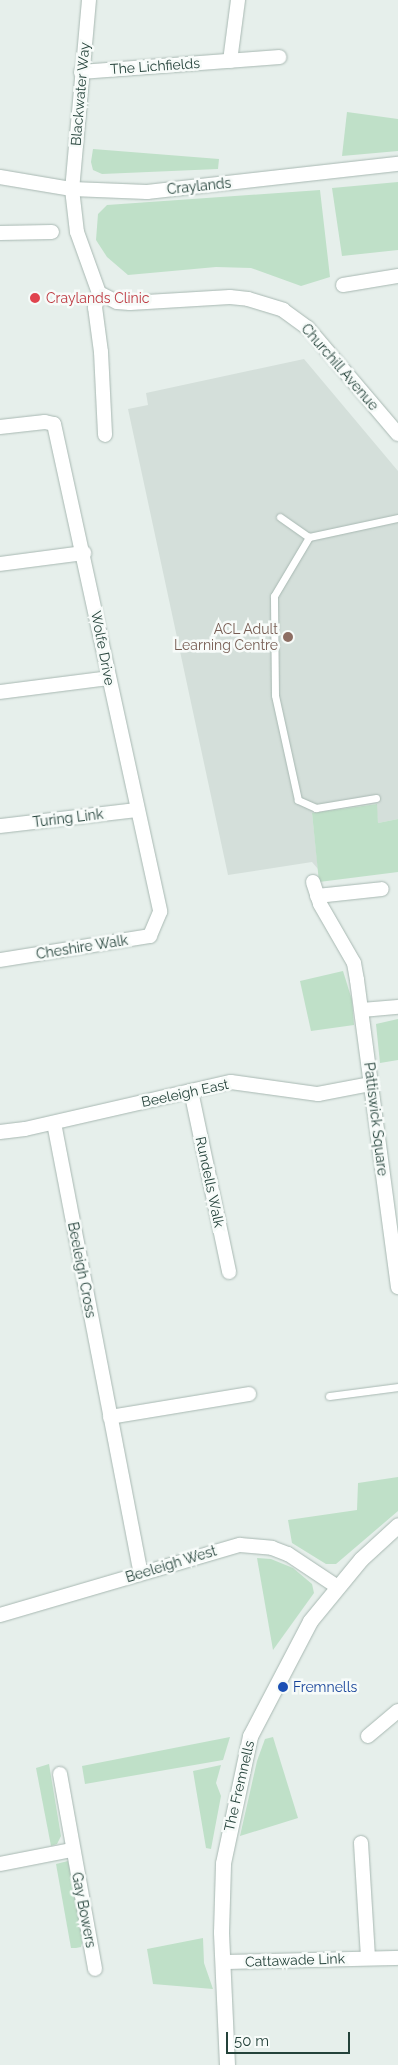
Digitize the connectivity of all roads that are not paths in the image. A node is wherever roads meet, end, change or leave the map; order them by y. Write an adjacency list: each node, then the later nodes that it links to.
1 (89, 0): 5 (street, Blackwater Way)
2 (238, 0): 4 (street)
3 (279, 57): 4 (street, The Lichfields)
4 (230, 61): 5 (street, The Lichfields)
5 (81, 72): 8 (street, Blackwater Way)
6 (398, 164): 8 (street, Craylands)
7 (0, 177): 8 (street, Craylands)
8 (72, 189): 13 (street, Blackwater Way)
9 (52, 232): 10 (street)
10 (0, 233)
11 (398, 276): 12 (street)
12 (343, 285)
13 (100, 293): 15 (street, Churchill Avenue); 16 (street)
14 (0, 427): 20 (street, Wolfe Drive)
15 (398, 434)
16 (105, 436)
17 (280, 517): 19 (lane)
18 (398, 518): 19 (lane)
19 (309, 537): 24 (lane)
20 (84, 553): 21 (street); 22 (street, Wolfe Drive)
21 (0, 564)
22 (109, 678): 23 (street); 25 (street, Wolfe Drive)
23 (0, 692)
24 (376, 798)
25 (136, 810): 26 (street, Turing Link); 28 (street, Wolfe Drive)
26 (0, 826)
27 (382, 889): 31 (street, Pattiswick Square)
28 (153, 923): 29 (street, Cheshire Walk)
29 (0, 960)
30 (398, 1007): 31 (street)
31 (362, 1010): 32 (street, Pattiswick Square)
32 (371, 1084): 33 (street, Beeleigh East); 37 (street, Pattiswick Square)
33 (191, 1091): 34 (street, Beeleigh East); 36 (street, Rundells Walk)
34 (54, 1123): 35 (street, Beeleigh East); 41 (street, Beeleigh Cross)
35 (0, 1132)
36 (229, 1272)
37 (398, 1287)
38 (398, 1387): 40 (lane)
39 (249, 1394): 41 (street)
40 (329, 1396)
41 (110, 1417): 43 (street, Beeleigh Cross)
42 (396, 1532): 44 (street, The Fremnells)
43 (141, 1573): 44 (street, Beeleigh West); 45 (street, Beeleigh West)
44 (336, 1586): 54 (street, The Fremnells)
45 (0, 1615)
46 (398, 1711): 47 (street)
47 (368, 1736)
48 (60, 1774): 50 (street, Gay Bowers)
49 (361, 1843): 52 (street)
50 (72, 1850): 51 (street); 55 (street, Gay Bowers)
51 (0, 1864)
52 (368, 1958): 53 (street, Cattawade Link); 54 (street, Cattawade Link)
53 (398, 1958)
54 (223, 1962): 56 (street, The Fremnells)
55 (95, 1969)
56 (227, 2065)

